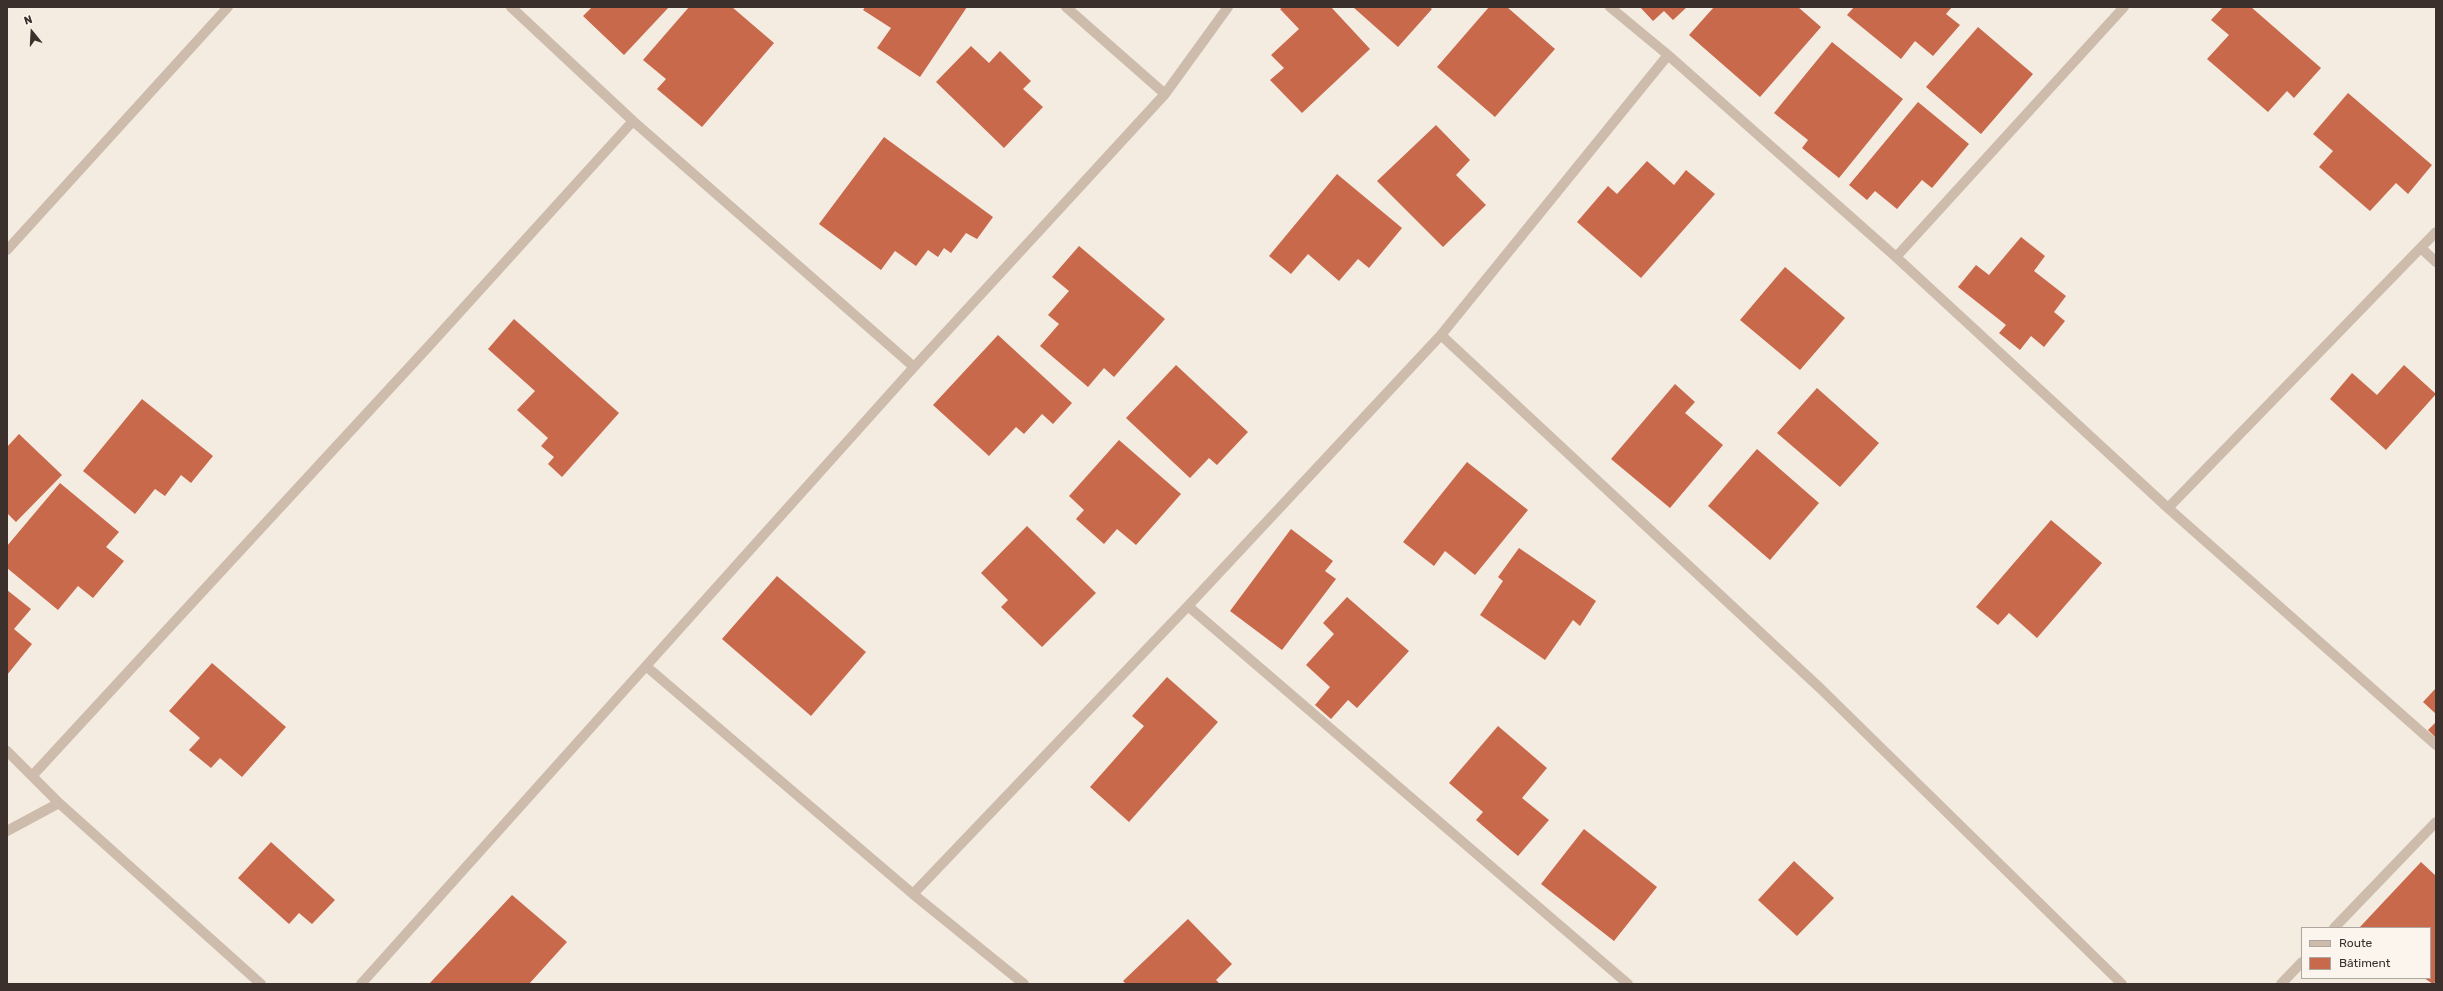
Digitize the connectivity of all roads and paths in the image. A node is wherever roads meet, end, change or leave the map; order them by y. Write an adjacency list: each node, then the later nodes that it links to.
1 (228, 7): 12 (street)
2 (511, 7): 9 (street)
3 (1066, 7): 8 (street)
4 (1228, 7): 8 (street)
5 (1610, 7): 7 (street)
6 (2123, 7): 13 (street)
7 (1668, 55): 13 (street); 15 (street)
8 (1165, 94): 16 (street)
9 (633, 121): 16 (street); 22 (street)
10 (2436, 232): 11 (street)
11 (2421, 248): 14 (street); 17 (street)
12 (7, 250)
13 (1896, 257): 17 (street)
14 (2436, 262)
15 (1441, 335): 18 (street); 33 (street)
16 (914, 367): 19 (street)
17 (2168, 508): 20 (street)
18 (1188, 606): 26 (street); 32 (street)
19 (647, 667): 26 (street); 30 (street)
20 (2436, 745)
21 (7, 751): 22 (street)
22 (33, 775): 23 (street)
23 (59, 803): 25 (street); 29 (street)
24 (2436, 822): 27 (street)
25 (7, 831)
26 (913, 894): 31 (street)
27 (2335, 927)
28 (2301, 963): 34 (street)
29 (261, 984)
30 (361, 984)
31 (1024, 984)
32 (1628, 984)
33 (2122, 984)
34 (2280, 984)

